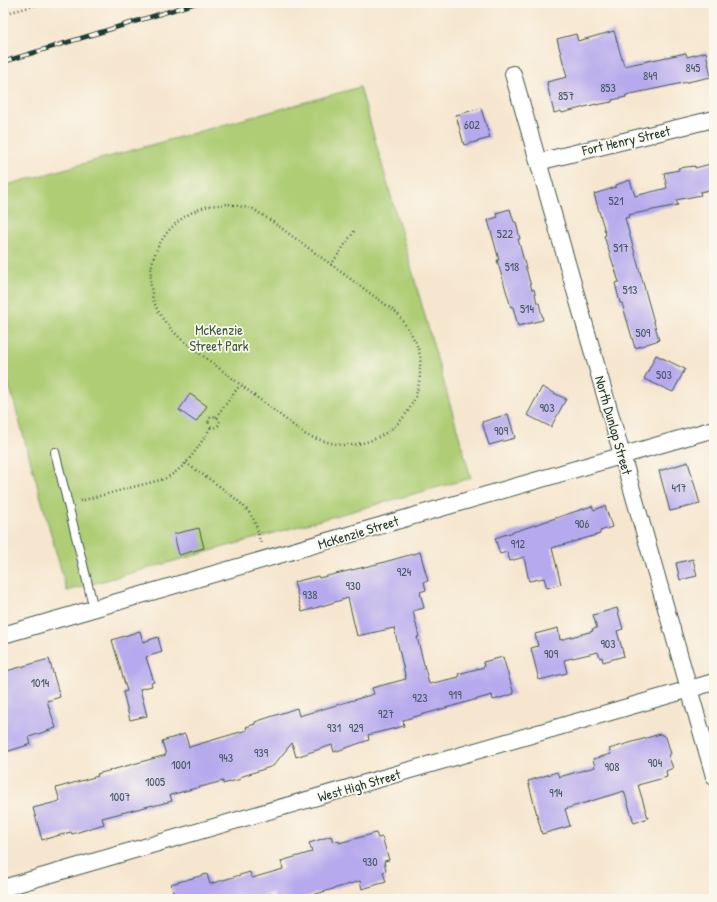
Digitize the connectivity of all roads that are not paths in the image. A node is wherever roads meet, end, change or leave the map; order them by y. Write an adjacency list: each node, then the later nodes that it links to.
1 (513, 74): 3 (street, North Dunlop Street)
2 (714, 120): 3 (street, Fort Henry Street)
3 (538, 162): 6 (street, North Dunlop Street)
4 (714, 429): 6 (street, McKenzie Street)
5 (55, 452): 7 (lane)
6 (623, 455): 7 (street, McKenzie Street); 10 (street, North Dunlop Street)
7 (94, 609): 8 (street, McKenzie Street)
8 (3, 635)
9 (714, 682): 10 (street, West High Street)
10 (688, 689): 11 (street, North Dunlop Street); 12 (street, West High Street)
11 (714, 776)
12 (3, 888)

